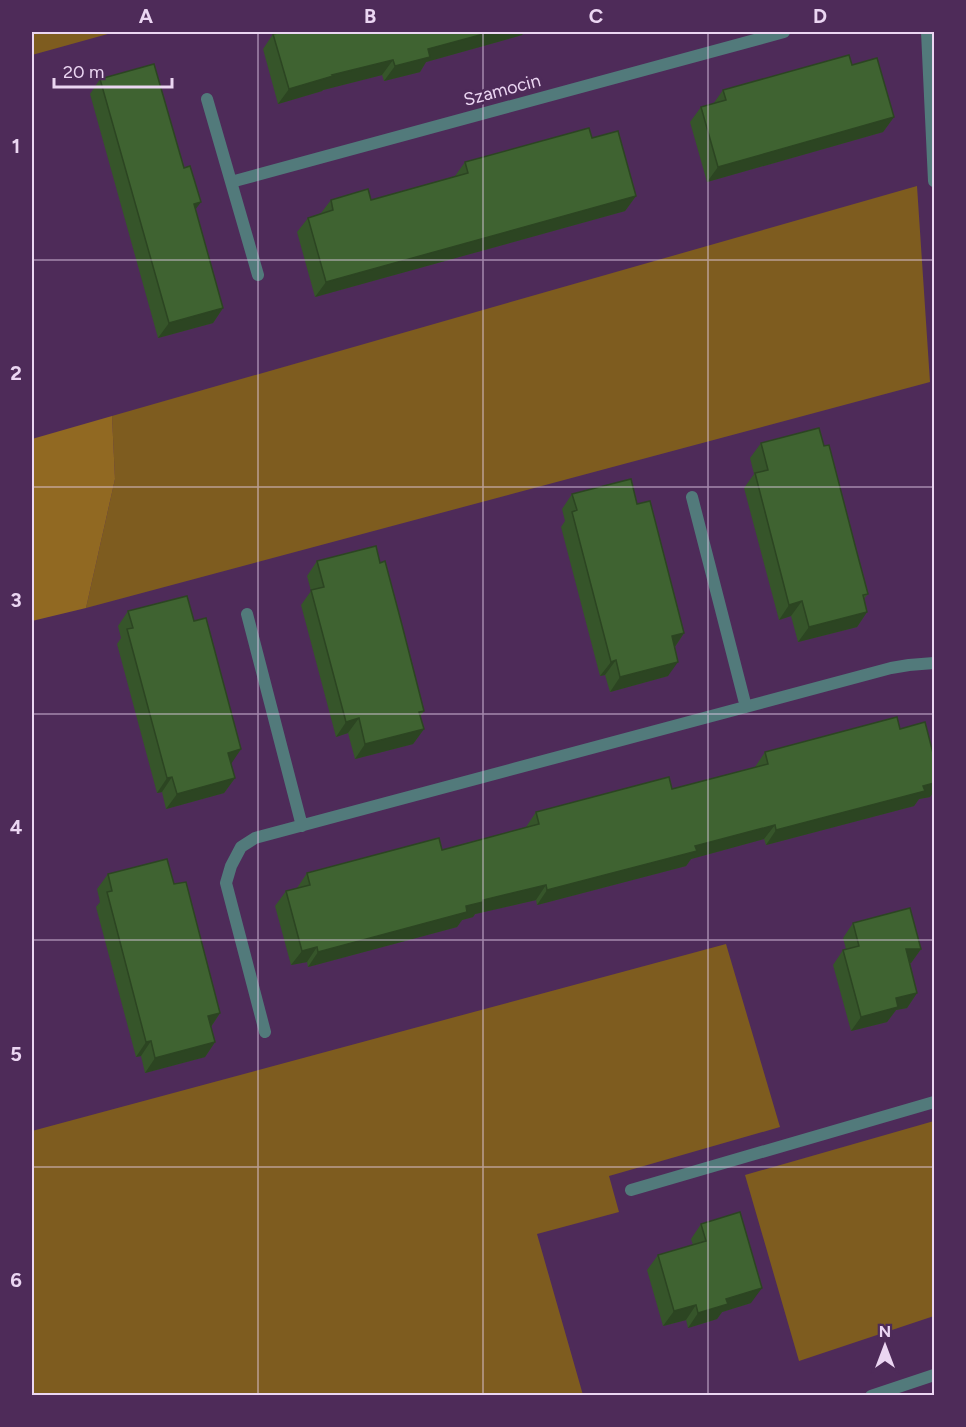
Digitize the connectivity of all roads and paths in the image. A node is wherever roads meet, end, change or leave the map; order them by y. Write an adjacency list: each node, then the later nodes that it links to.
1 (784, 32): 4 (street, Szamocin)
2 (927, 32): 5 (street)
3 (207, 99): 4 (street)
4 (231, 182): 6 (street)
5 (934, 182)
6 (258, 275)
7 (692, 497): 10 (street)
8 (247, 614): 11 (street)
9 (934, 663): 10 (street)
10 (747, 707): 11 (street)
11 (302, 826): 12 (street)
12 (265, 1032)
13 (934, 1102): 14 (street)
14 (631, 1190)
15 (934, 1376): 16 (street)
16 (871, 1395)

